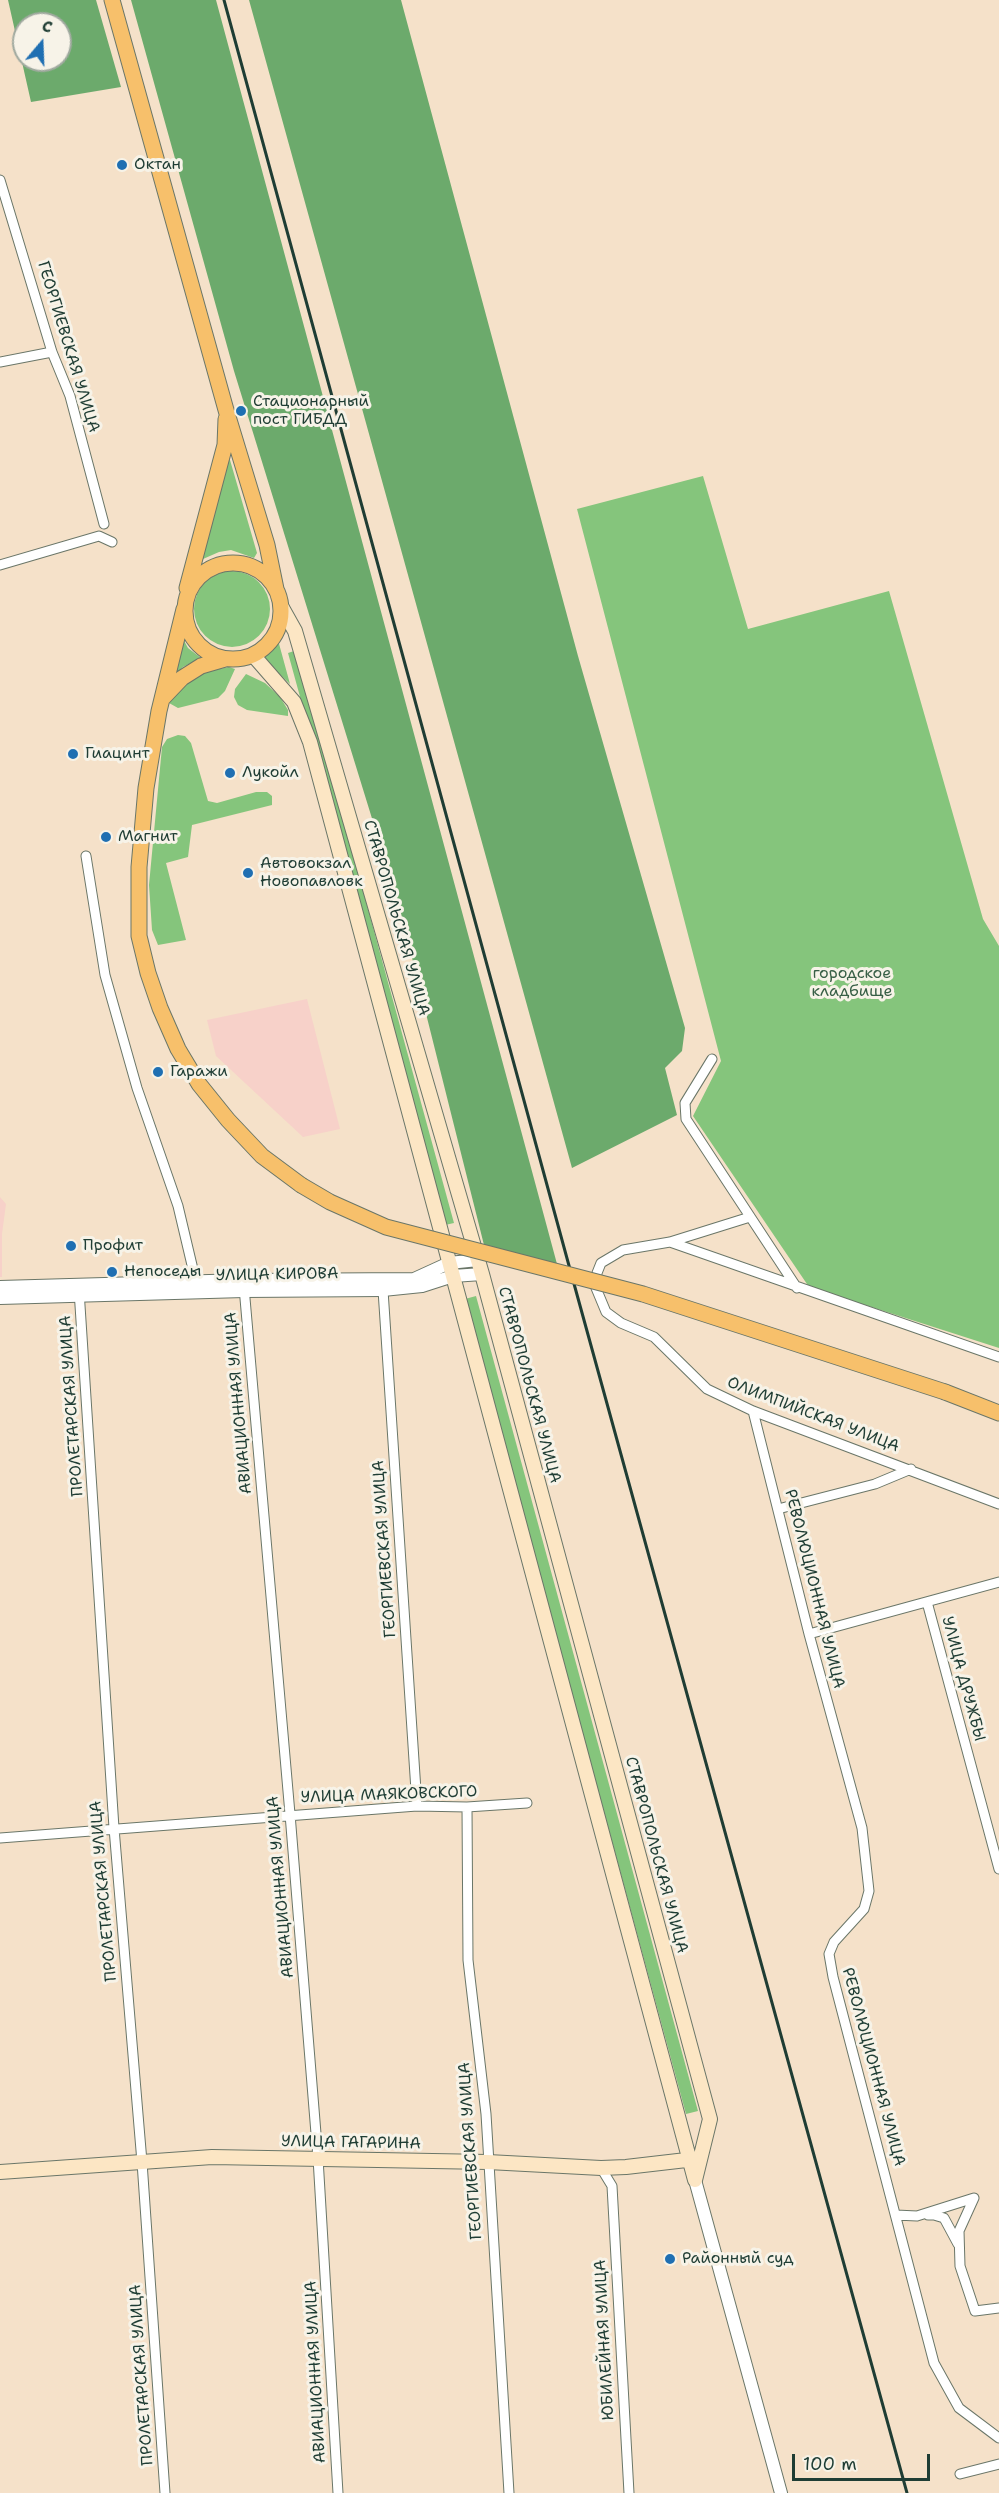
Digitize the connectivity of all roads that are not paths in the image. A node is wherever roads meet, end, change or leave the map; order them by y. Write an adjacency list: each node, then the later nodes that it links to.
1 (112, 0): 5 (main road)
2 (0, 180): 3 (street, ГЕОРГИЕВСКАЯ УЛИЦА)
3 (52, 352): 4 (street); 6 (street, ГЕОРГИЕВСКАЯ УЛИЦА)
4 (0, 362)
5 (226, 410): 9 (main road); 10 (main road)
6 (104, 524)
7 (112, 542): 8 (street)
8 (0, 565)
9 (276, 589): 10 (main road); 11 (main road)
10 (185, 603): 13 (main road); 14 (main road)
11 (281, 606): 12 (main road); 19 (main road, СТАВРОПОЛЬСКАЯ УЛИЦА)
12 (253, 655): 13 (main road); 20 (main road)
13 (225, 659): 14 (main road)
14 (162, 699): 31 (main road, bridge)
15 (86, 856): 22 (street)
16 (712, 1059): 17 (street)
17 (750, 1217): 18 (street); 25 (street)
18 (670, 1242): 25 (street); 30 (street, ОЛИМПИЙСКАЯ УЛИЦА)
19 (478, 1260): 20 (street, УЛИЦА КИРОВА); 21 (main road, СТАВРОПОЛЬСКАЯ УЛИЦА)
20 (451, 1269): 21 (street, УЛИЦА КИРОВА); 23 (street, УЛИЦА КИРОВА); 26 (street, УЛИЦА КИРОВА); 46 (main road)
21 (482, 1274): 46 (main road, СТАВРОПОЛЬСКАЯ УЛИЦА)
22 (196, 1282): 23 (street, УЛИЦА КИРОВА); 27 (street, УЛИЦА КИРОВА)
23 (244, 1285): 26 (street, УЛИЦА КИРОВА); 27 (street, УЛИЦА КИРОВА); 41 (street, АВИАЦИОННАЯ УЛИЦА)
24 (0, 1287): 27 (street, УЛИЦА КИРОВА)
25 (796, 1288): 29 (street)
26 (383, 1290): 39 (street, ГЕОРГИЕВСКАЯ УЛИЦА)
27 (79, 1291): 28 (street, УЛИЦА КИРОВА); 42 (street, ПРОЛЕТАРСКАЯ УЛИЦА)
28 (0, 1299)
29 (999, 1358)
30 (753, 1411): 32 (street, ОЛИМПИЙСКАЯ УЛИЦА); 34 (street, РЕВОЛЮЦИОННАЯ УЛИЦА)
31 (999, 1413)
32 (911, 1469): 33 (street, ОЛИМПИЙСКАЯ УЛИЦА); 34 (street, ОЛИМПИЙСКАЯ УЛИЦА)
33 (999, 1504)
34 (778, 1509): 37 (street, РЕВОЛЮЦИОННАЯ УЛИЦА)
35 (999, 1582): 36 (street)
36 (927, 1602): 37 (street); 44 (street, УЛИЦА ДРУЖБЫ)
37 (809, 1634): 54 (street, РЕВОЛЮЦИОННАЯ УЛИЦА)
38 (527, 1803): 40 (street, УЛИЦА МАЯКОВСКОГО)
39 (417, 1806): 40 (street, УЛИЦА МАЯКОВСКОГО); 41 (street, УЛИЦА МАЯКОВСКОГО)
40 (467, 1807): 48 (street, ГЕОРГИЕВСКАЯ УЛИЦА)
41 (291, 1814): 42 (street, УЛИЦА МАЯКОВСКОГО); 45 (street, АВИАЦИОННАЯ УЛИЦА)
42 (114, 1828): 43 (street, УЛИЦА МАЯКОВСКОГО); 47 (street, ПРОЛЕТАРСКАЯ УЛИЦА)
43 (0, 1838)
44 (999, 1869)
45 (318, 2158): 47 (main road, УЛИЦА ГАГАРИНА); 48 (main road, УЛИЦА ГАГАРИНА); 62 (street, АВИАЦИОННАЯ УЛИЦА)
46 (694, 2159): 50 (main road, УЛИЦА ГАГАРИНА); 52 (main road)
47 (142, 2162): 51 (main road, УЛИЦА ГАГАРИНА); 61 (street, ПРОЛЕТАРСКАЯ УЛИЦА)
48 (488, 2162): 49 (main road, УЛИЦА ГАГАРИНА); 63 (street, ГЕОРГИЕВСКАЯ УЛИЦА)
49 (601, 2168): 50 (main road, УЛИЦА ГАГАРИНА); 53 (street, ЮБИЛЕЙНАЯ УЛИЦА)
50 (626, 2168): 53 (street)
51 (0, 2172)
52 (695, 2180): 65 (street)
53 (612, 2186): 64 (street, ЮБИЛЕЙНАЯ УЛИЦА)
54 (896, 2215): 55 (street); 58 (street, РЕВОЛЮЦИОННАЯ УЛИЦА)
55 (916, 2216): 56 (street); 56 (street)
56 (958, 2246): 57 (street)
57 (999, 2308)
58 (999, 2438)
59 (999, 2464): 60 (street)
60 (960, 2474)
61 (165, 2493)
62 (338, 2493)
63 (508, 2493)
64 (629, 2493)
65 (781, 2493)

